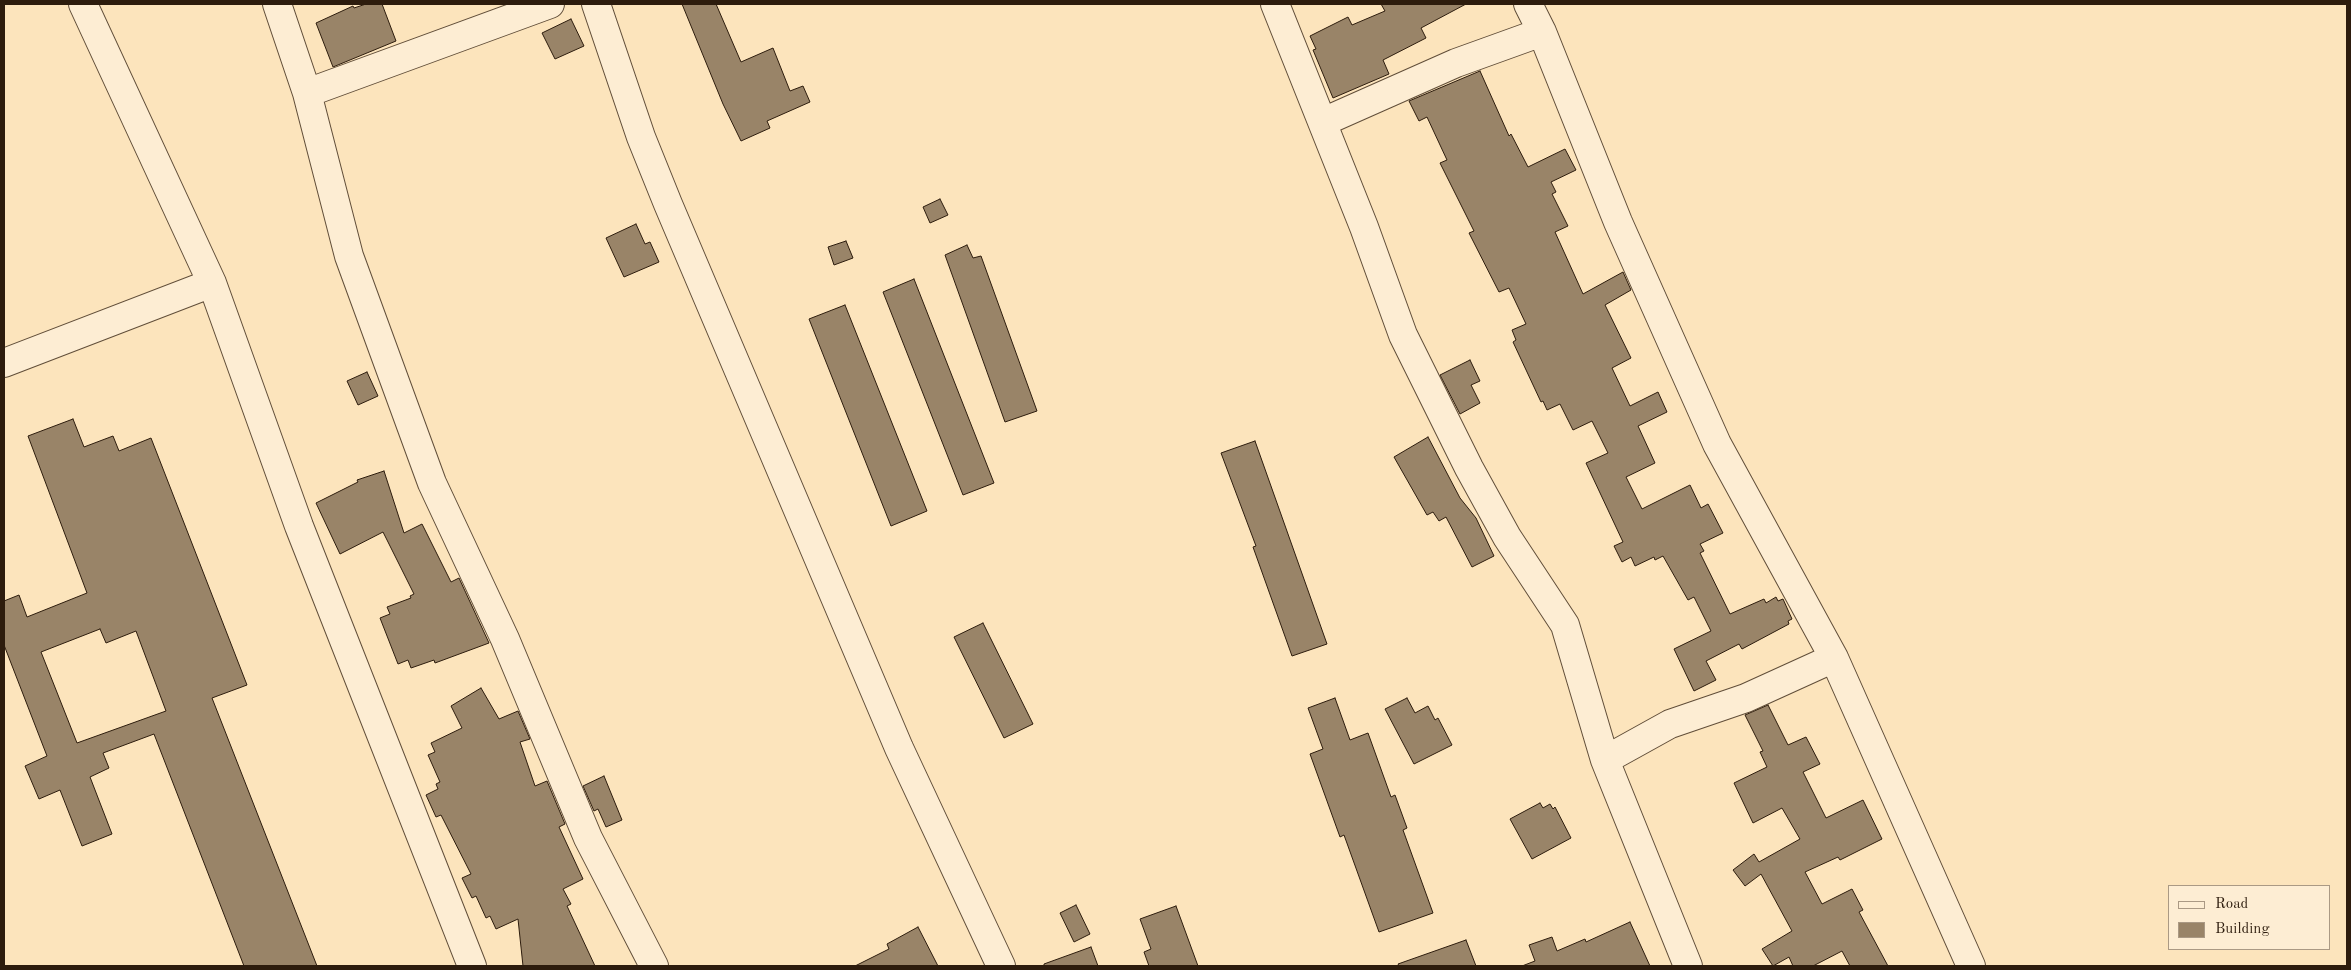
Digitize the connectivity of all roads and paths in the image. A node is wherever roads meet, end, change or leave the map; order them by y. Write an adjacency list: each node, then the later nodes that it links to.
1 (83, 4): 10 (street)
2 (277, 4): 8 (street)
3 (550, 4): 8 (street)
4 (596, 4): 16 (street)
5 (1276, 4): 9 (street)
6 (1528, 4): 7 (street)
7 (1542, 32): 9 (street); 12 (street)
8 (307, 93): 15 (street)
9 (1323, 122): 13 (street)
10 (212, 283): 11 (street); 14 (street)
11 (4, 363)
12 (1834, 658): 13 (street); 18 (street)
13 (1605, 760): 17 (street)
14 (472, 966)
15 (654, 966)
16 (1001, 966)
17 (1688, 966)
18 (1971, 966)

